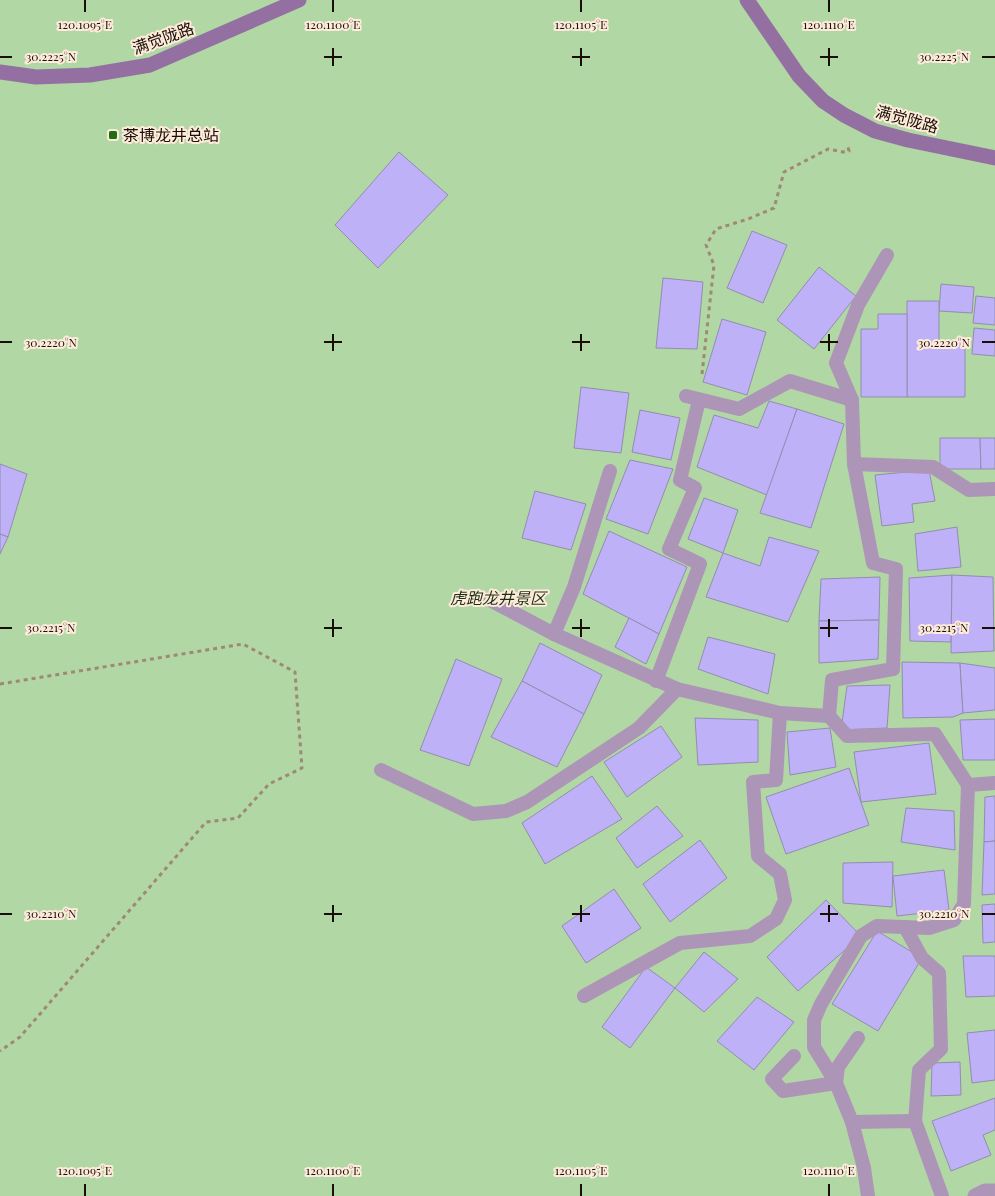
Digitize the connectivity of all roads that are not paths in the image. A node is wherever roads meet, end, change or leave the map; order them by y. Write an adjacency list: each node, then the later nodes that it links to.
1 (300, 0): 3 (street, 满觉陇路)
2 (747, 0): 4 (street, 满觉陇路)
3 (0, 72)
4 (995, 158)
5 (886, 255): 6 (lane)
6 (852, 400): 7 (lane); 12 (lane)
7 (854, 464): 9 (lane); 15 (lane)
8 (610, 471): 11 (lane)
9 (995, 489)
10 (488, 599): 11 (lane)
11 (554, 634): 12 (lane)
12 (656, 680): 13 (lane)
13 (677, 689): 14 (lane); 16 (lane)
14 (780, 712): 15 (lane); 20 (lane)
15 (828, 716): 18 (lane)
16 (381, 770)
17 (995, 783): 18 (lane)
18 (968, 785): 19 (lane)
19 (905, 927): 23 (lane); 24 (lane)
20 (584, 996)
21 (858, 1038): 23 (lane)
22 (794, 1056): 23 (lane)
23 (836, 1083): 25 (lane)
24 (915, 1121): 25 (lane); 28 (lane)
25 (852, 1122): 27 (lane)
26 (995, 1191): 29 (street)
27 (868, 1196)
28 (942, 1196)
29 (975, 1196)

